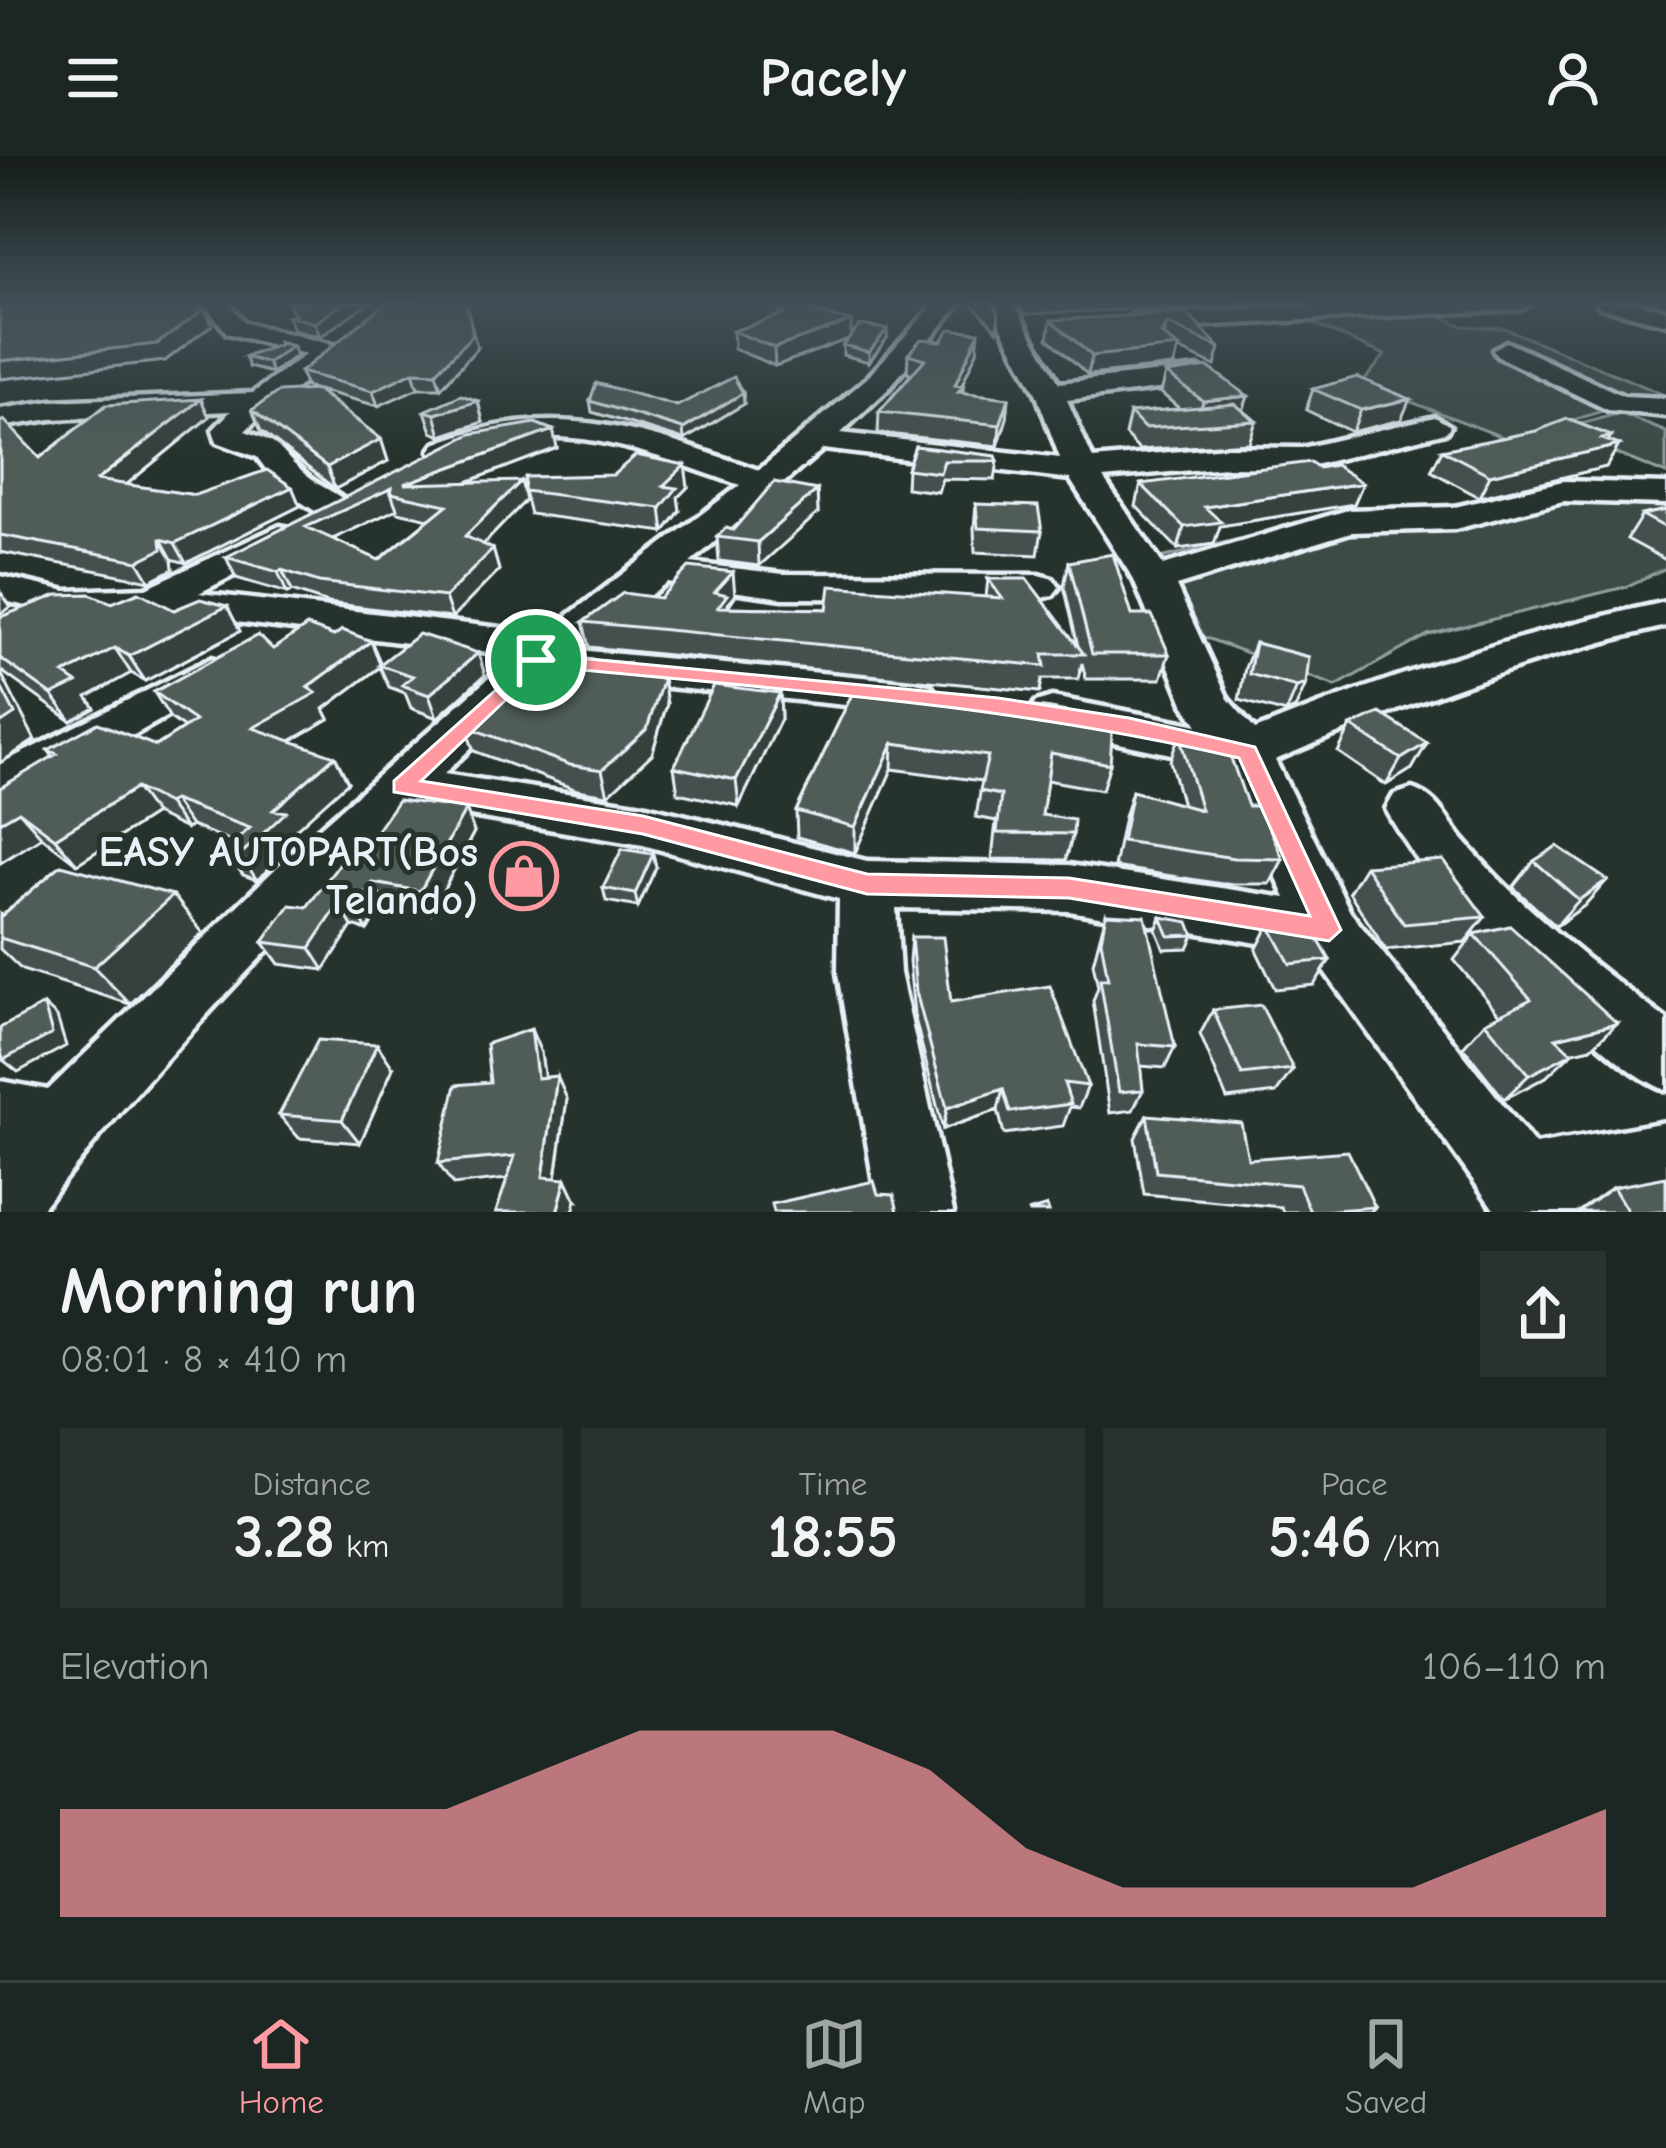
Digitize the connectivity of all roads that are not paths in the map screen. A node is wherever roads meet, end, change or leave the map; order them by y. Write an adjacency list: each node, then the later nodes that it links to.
1 (326, 351): 7 (street)
2 (906, 351): 11 (street)
3 (1033, 351): 6 (street)
4 (1509, 351): 8 (street)
5 (1199, 376): 6 (street)
6 (1050, 393): 12 (street)
7 (259, 401): 9 (street); 17 (street)
8 (1666, 407)
9 (0, 418)
10 (1435, 426): 12 (street)
11 (816, 439): 12 (street); 14 (street)
12 (1081, 470): 19 (street)
13 (408, 471): 14 (street)
14 (763, 482): 18 (street)
15 (371, 490): 17 (street)
16 (1666, 494): 19 (street)
17 (334, 509): 22 (street)
18 (658, 570): 20 (street); 27 (street)
19 (1154, 580): 30 (street)
20 (1039, 587)
21 (0, 588): 23 (street)
22 (154, 600): 23 (street); 25 (street)
23 (66, 603): 26 (street)
24 (1666, 614): 30 (street)
25 (303, 619): 27 (street); 31 (street)
26 (0, 633)
27 (545, 653): 28 (street); 32 (street)
28 (956, 701)
29 (1020, 708): 30 (street)
30 (1247, 752): 35 (street)
31 (0, 787)
32 (402, 787): 34 (street); 37 (street)
33 (1412, 809): 36 (street)
34 (867, 884): 35 (street); 41 (street)
35 (1329, 930): 39 (street)
36 (1666, 1058)
37 (30, 1122): 40 (street)
38 (1666, 1158): 39 (street)
39 (1531, 1198)
40 (0, 1202)
41 (916, 1212)

